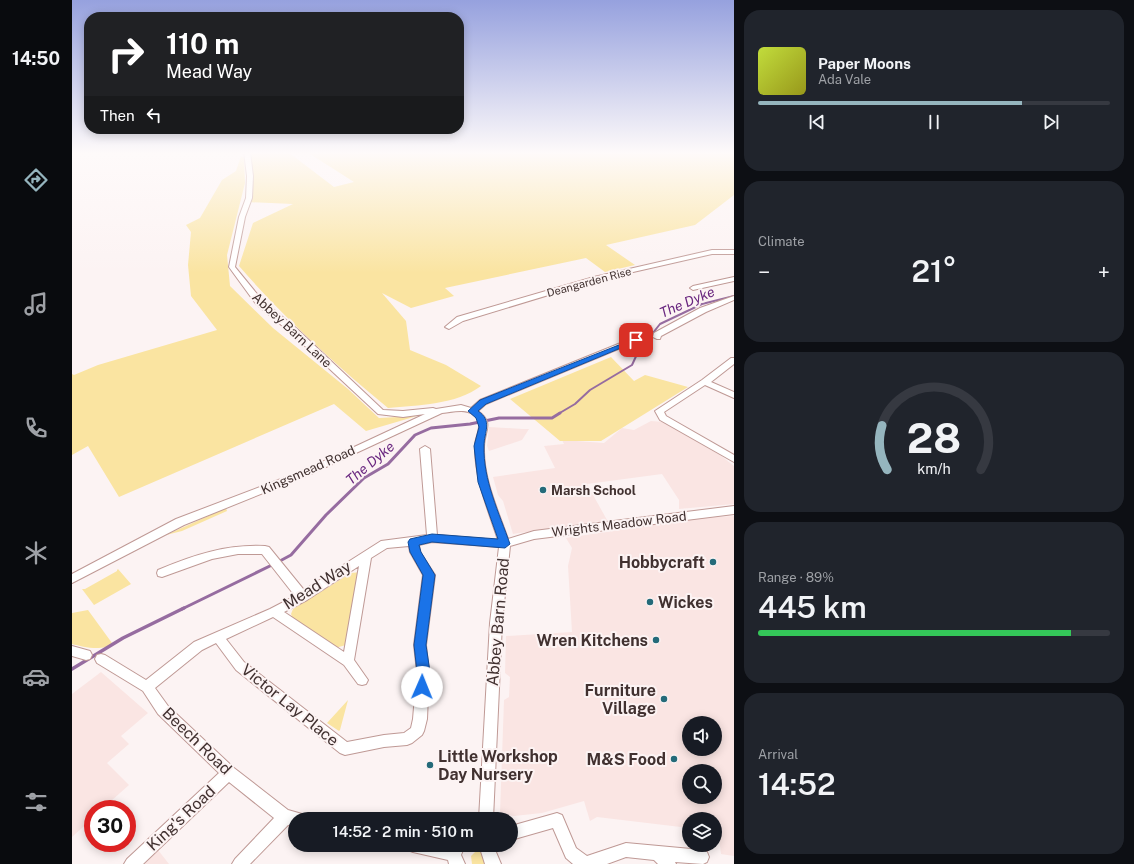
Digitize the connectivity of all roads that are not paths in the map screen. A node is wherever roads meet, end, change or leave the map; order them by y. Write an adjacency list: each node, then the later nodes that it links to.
1 (249, 192): 12 (street, Abbey Barn Lane)
2 (734, 252): 6 (street, Deangarden Rise)
3 (734, 279): 4 (street)
4 (693, 288)
5 (733, 299): 7 (street)
6 (449, 327)
7 (657, 337)
8 (636, 340): 13 (street)
9 (734, 360): 10 (street)
10 (705, 382): 11 (street); 15 (street)
11 (734, 395)
12 (440, 411): 13 (street, Kingsmead Road); 22 (street, Kingsmead Road)
13 (479, 418): 19 (street, Abbey Barn Road)
14 (425, 448): 17 (street)
15 (734, 459)
16 (734, 510): 19 (street, Wrights Meadow Road)
17 (432, 538): 18 (street, Mead Way); 19 (street, Mead Way)
18 (413, 542): 20 (street, Mead Way); 25 (street, Victor Lay Place)
19 (505, 544): 33 (street, Abbey Barn Road)
20 (366, 555): 23 (street, Mead Way); 29 (street)
21 (162, 573): 23 (street)
22 (72, 579)
23 (303, 597): 24 (street, Mead Way)
24 (274, 612): 25 (street, Mead Way); 29 (street)
25 (218, 637): 31 (street, Mead Way)
26 (72, 651): 27 (street)
27 (86, 655)
28 (101, 660): 31 (street, Beech Road)
29 (348, 661): 30 (street)
30 (362, 680)
31 (147, 687): 32 (street, Beech Road)
32 (229, 773): 34 (street, Beech Road); 40 (street, King's Road)
33 (486, 812)
34 (288, 816)
35 (288, 821): 41 (street)
36 (518, 831): 43 (street)
37 (489, 852): 42 (street)
38 (702, 857): 39 (street)
39 (663, 859): 43 (street)
40 (132, 864)
41 (240, 864)
42 (493, 864)
43 (585, 864)

